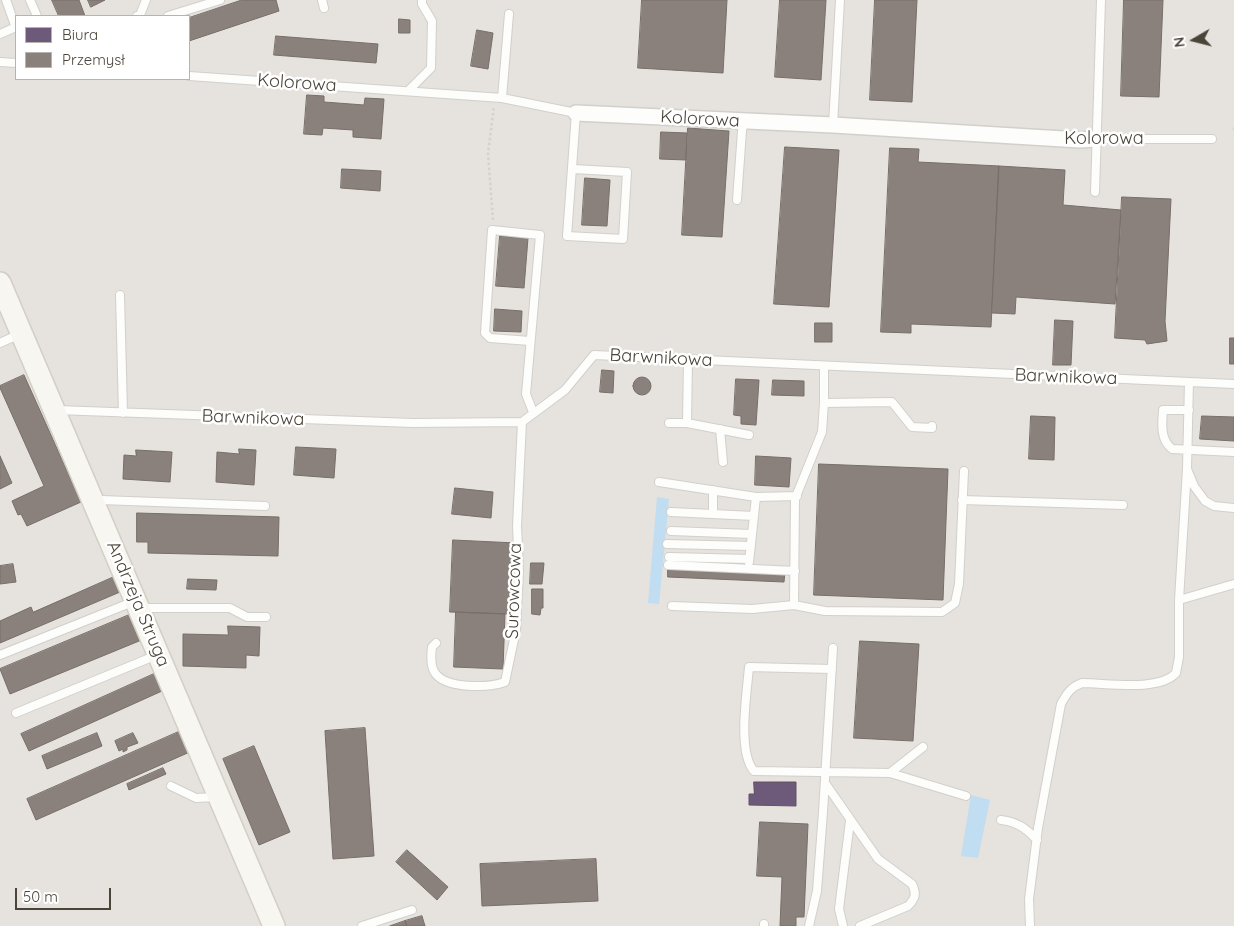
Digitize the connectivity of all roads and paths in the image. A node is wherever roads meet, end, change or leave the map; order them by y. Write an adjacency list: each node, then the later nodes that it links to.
1 (30, 0): 10 (lane)
2 (146, 0): 11 (lane)
3 (220, 0): 12 (lane)
4 (422, 0): 19 (lane)
5 (840, 0): 23 (lane)
6 (1101, 0): 24 (lane)
7 (7, 3): 8 (lane); 13 (lane)
8 (0, 10)
9 (509, 14): 20 (lane)
10 (37, 15)
11 (140, 15)
12 (171, 15)
13 (15, 25)
14 (15, 28): 15 (lane)
15 (0, 34)
16 (0, 62): 17 (lane)
17 (15, 62)
18 (190, 76): 19 (lane, Kolorowa)
19 (408, 91): 20 (lane, Kolorowa)
20 (499, 98): 21 (lane, Kolorowa); 29 (path)
21 (576, 113): 22 (street, Kolorowa); 26 (lane)
22 (744, 120): 23 (street, Kolorowa); 28 (lane)
23 (833, 125): 24 (street, Kolorowa)
24 (1097, 139): 25 (lane, Kolorowa); 27 (lane)
25 (1212, 139)
26 (573, 169): 26 (lane)
27 (1095, 192)
28 (737, 200)
29 (492, 230): 33 (lane); 33 (lane)
30 (0, 282): 32 (street, Andrzeja Struga)
31 (120, 295): 43 (lane)
32 (22, 333): 34 (lane); 40 (street, Andrzeja Struga)
33 (530, 341): 42 (lane)
34 (0, 343)
35 (688, 360): 36 (lane, Barwnikowa); 42 (lane, Barwnikowa); 46 (lane)
36 (824, 366): 37 (lane, Barwnikowa); 39 (lane)
37 (1189, 382): 38 (lane, Barwnikowa); 41 (lane)
38 (1234, 384)
39 (824, 403): 47 (lane); 57 (lane)
40 (55, 410): 43 (lane, Barwnikowa); 60 (street, Andrzeja Struga)
41 (1189, 410): 50 (lane); 50 (lane)
42 (533, 412): 44 (lane, Barwnikowa)
43 (123, 413): 44 (lane, Barwnikowa)
44 (522, 422): 87 (lane, Surowcowa)
45 (669, 423): 46 (lane)
46 (687, 423): 48 (lane)
47 (932, 426)
48 (720, 429): 49 (lane); 52 (lane)
49 (749, 435)
50 (1188, 450): 51 (lane); 53 (lane)
51 (1234, 452)
52 (723, 462)
53 (1187, 469): 63 (lane); 82 (lane)
54 (964, 471): 59 (lane)
55 (659, 482): 56 (lane)
56 (713, 490): 58 (lane); 65 (lane)
57 (797, 496): 58 (lane); 80 (lane)
58 (756, 497): 66 (lane)
59 (962, 500): 61 (lane); 84 (lane)
60 (94, 502): 62 (lane); 83 (street, Andrzeja Struga)
61 (1123, 505)
62 (265, 506)
63 (1234, 508)
64 (671, 512): 65 (lane)
65 (713, 514): 66 (lane)
66 (754, 516): 70 (lane)
67 (671, 531): 68 (lane)
68 (695, 532): 69 (lane); 72 (lane)
69 (722, 533): 70 (lane); 73 (lane)
70 (752, 534): 74 (lane)
71 (668, 544): 72 (lane)
72 (696, 545): 73 (lane); 76 (lane)
73 (721, 546): 74 (lane)
74 (750, 546): 77 (lane)
75 (669, 557): 76 (lane)
76 (697, 558): 77 (lane)
77 (749, 559): 79 (lane)
78 (668, 565): 79 (lane)
79 (748, 569): 80 (lane)
80 (795, 571): 84 (lane)
81 (1234, 584): 82 (lane)
82 (1179, 600): 102 (lane)
83 (138, 604): 86 (lane); 89 (street, Andrzeja Struga); 90 (lane)
84 (794, 605): 85 (lane)
85 (672, 606)
86 (266, 617)
87 (436, 643)
88 (833, 648): 91 (lane)
89 (159, 654): 92 (lane); 99 (street, Andrzeja Struga)
90 (0, 655)
91 (832, 669): 94 (lane); 94 (lane)
92 (16, 713)
93 (923, 747): 95 (lane)
94 (826, 773): 95 (lane); 96 (lane)
95 (890, 773): 98 (lane)
96 (825, 784): 101 (lane); 106 (lane)
97 (171, 786): 99 (lane)
98 (966, 796)
99 (219, 797): 104 (street, Andrzeja Struga)
100 (1001, 820): 102 (lane)
101 (850, 821): 107 (lane); 108 (lane)
102 (1037, 840): 109 (lane)
103 (412, 910): 105 (lane)
104 (274, 926)
105 (362, 926)
106 (808, 926)
107 (843, 926)
108 (860, 926)
109 (1030, 926)

